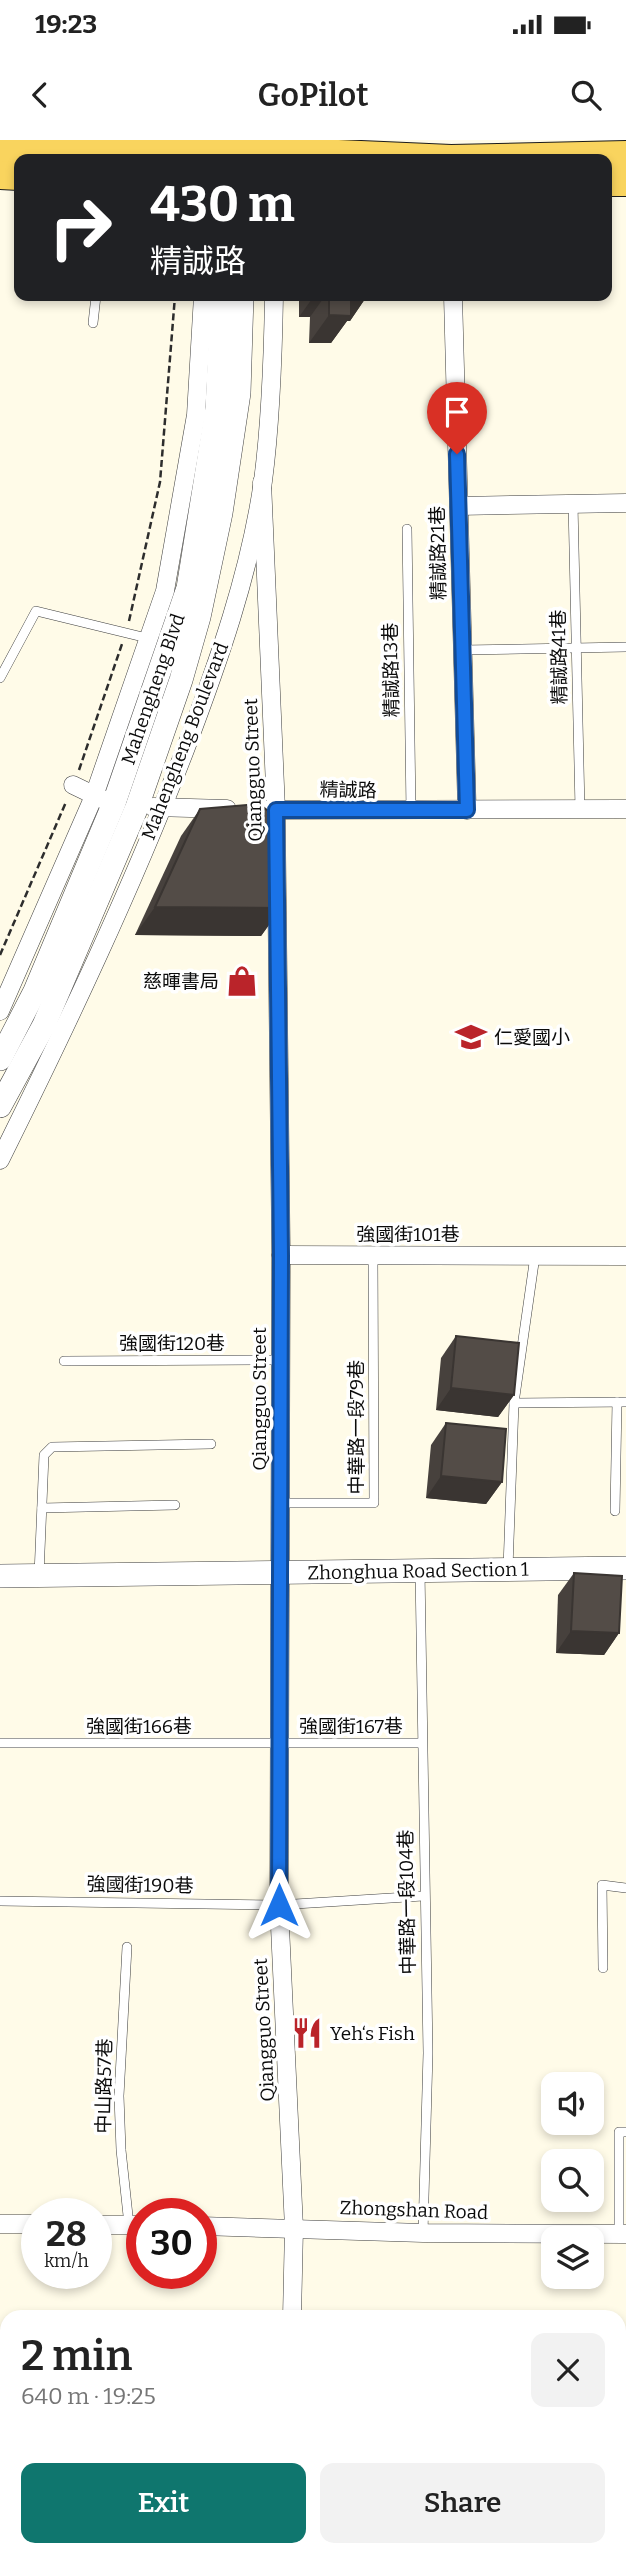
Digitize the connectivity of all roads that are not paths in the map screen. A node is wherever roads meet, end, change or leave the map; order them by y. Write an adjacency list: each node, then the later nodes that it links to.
1 (0, 149): 2 (main road)
2 (105, 149): 3 (main road)
3 (246, 154)
4 (95, 301): 10 (lane)
5 (204, 301): 11 (street, Mahengheng Boulevard)
6 (222, 301): 11 (street)
7 (241, 301): 11 (street, Mahengheng Boulevard)
8 (274, 301): 12 (street, Mahengheng Boulevard)
9 (453, 301): 16 (street, 精誠路21巷)
10 (93, 323)
11 (217, 404): 12 (street); 18 (street, Mahengheng Boulevard); 18 (street, Mahengheng Boulevard)
12 (269, 405): 13 (street, Mahengheng Boulevard)
13 (262, 482): 21 (street, Mahengheng Boulevard); 30 (street, Qiangguo Street)
14 (626, 503): 15 (street)
15 (573, 504): 16 (street); 20 (lane, 精誠路41巷)
16 (459, 506): 22 (street, 精誠路21巷)
17 (407, 528): 32 (lane, 精誠路13巷)
18 (170, 642): 21 (street); 23 (lane); 25 (street, Mahengheng Blvd); 26 (street, Mahengheng Boulevard)
19 (626, 647): 20 (lane)
20 (577, 648): 22 (lane); 28 (lane, 精誠路41巷)
21 (221, 650): 27 (street, Mahengheng Boulevard)
22 (461, 650): 31 (street, 精誠路21巷)
23 (0, 678)
24 (74, 785): 25 (street, 精誠路)
25 (104, 800): 26 (street, 精誠路); 33 (street, Mahengheng Blvd)
26 (137, 807): 27 (street, 精誠路); 34 (street, Mahengheng Boulevard)
27 (163, 808): 30 (street, 精誠路); 34 (street, Mahengheng Boulevard)
28 (580, 809): 29 (street, 精誠路); 31 (street, 精誠路)
29 (626, 809)
30 (276, 810): 32 (street, 精誠路); 38 (street, Qiangguo Street)
31 (467, 810): 32 (street, 精誠路)
32 (411, 811)
33 (10, 1007): 35 (street, Mahengheng Blvd)
34 (53, 1030): 36 (street, Mahengheng Boulevard); 37 (street, Mahengheng Boulevard)
35 (0, 1059)
36 (0, 1106)
37 (0, 1160)
38 (281, 1255): 39 (street, 強國街101巷); 42 (street, Qiangguo Street)
39 (373, 1255): 40 (street, 強國街101巷); 47 (lane, 中華路一段79巷)
40 (535, 1256): 41 (street, 強國街101巷); 45 (lane)
41 (626, 1256)
42 (281, 1360): 43 (lane, 強國街120巷); 47 (street, Qiangguo Street)
43 (64, 1361)
44 (622, 1402): 45 (lane); 50 (lane)
45 (514, 1403): 52 (lane)
46 (211, 1444): 49 (lane)
47 (279, 1503): 54 (street, Qiangguo Street)
48 (175, 1505): 49 (lane)
49 (42, 1508): 56 (lane)
50 (615, 1511)
51 (626, 1568): 52 (street, Zhonghua Road Section 1)
52 (508, 1570): 53 (street, Zhonghua Road Section 1)
53 (421, 1571): 54 (street, Zhonghua Road Section 1); 59 (lane, 中華路一段104巷)
54 (279, 1573): 56 (street, Zhonghua Road Section 1); 58 (street, Qiangguo Street)
55 (0, 1576): 56 (street, Zhonghua Road Section 1)
56 (39, 1577)
57 (0, 1743): 58 (lane, 強國街166巷)
58 (279, 1743): 59 (lane, 強國街167巷); 63 (street, Qiangguo Street)
59 (422, 1743): 61 (lane, 中華路一段104巷)
60 (626, 1888): 65 (lane)
61 (424, 1896): 63 (lane, 強國街190巷); 72 (lane, 中華路一段104巷)
62 (0, 1901): 63 (lane, 強國街190巷)
63 (279, 1905): 71 (street, Qiangguo Street)
64 (127, 1947): 67 (lane, 中山路57巷)
65 (603, 1968)
66 (626, 2132): 73 (lane)
67 (130, 2198)
68 (0, 2224): 69 (street)
69 (21, 2224)
70 (217, 2226): 71 (street, Zhongshan Road)
71 (294, 2228): 72 (street, Zhongshan Road); 74 (street, Qiangguo Street)
72 (423, 2233): 73 (street, Zhongshan Road)
73 (622, 2234)
74 (292, 2310)

